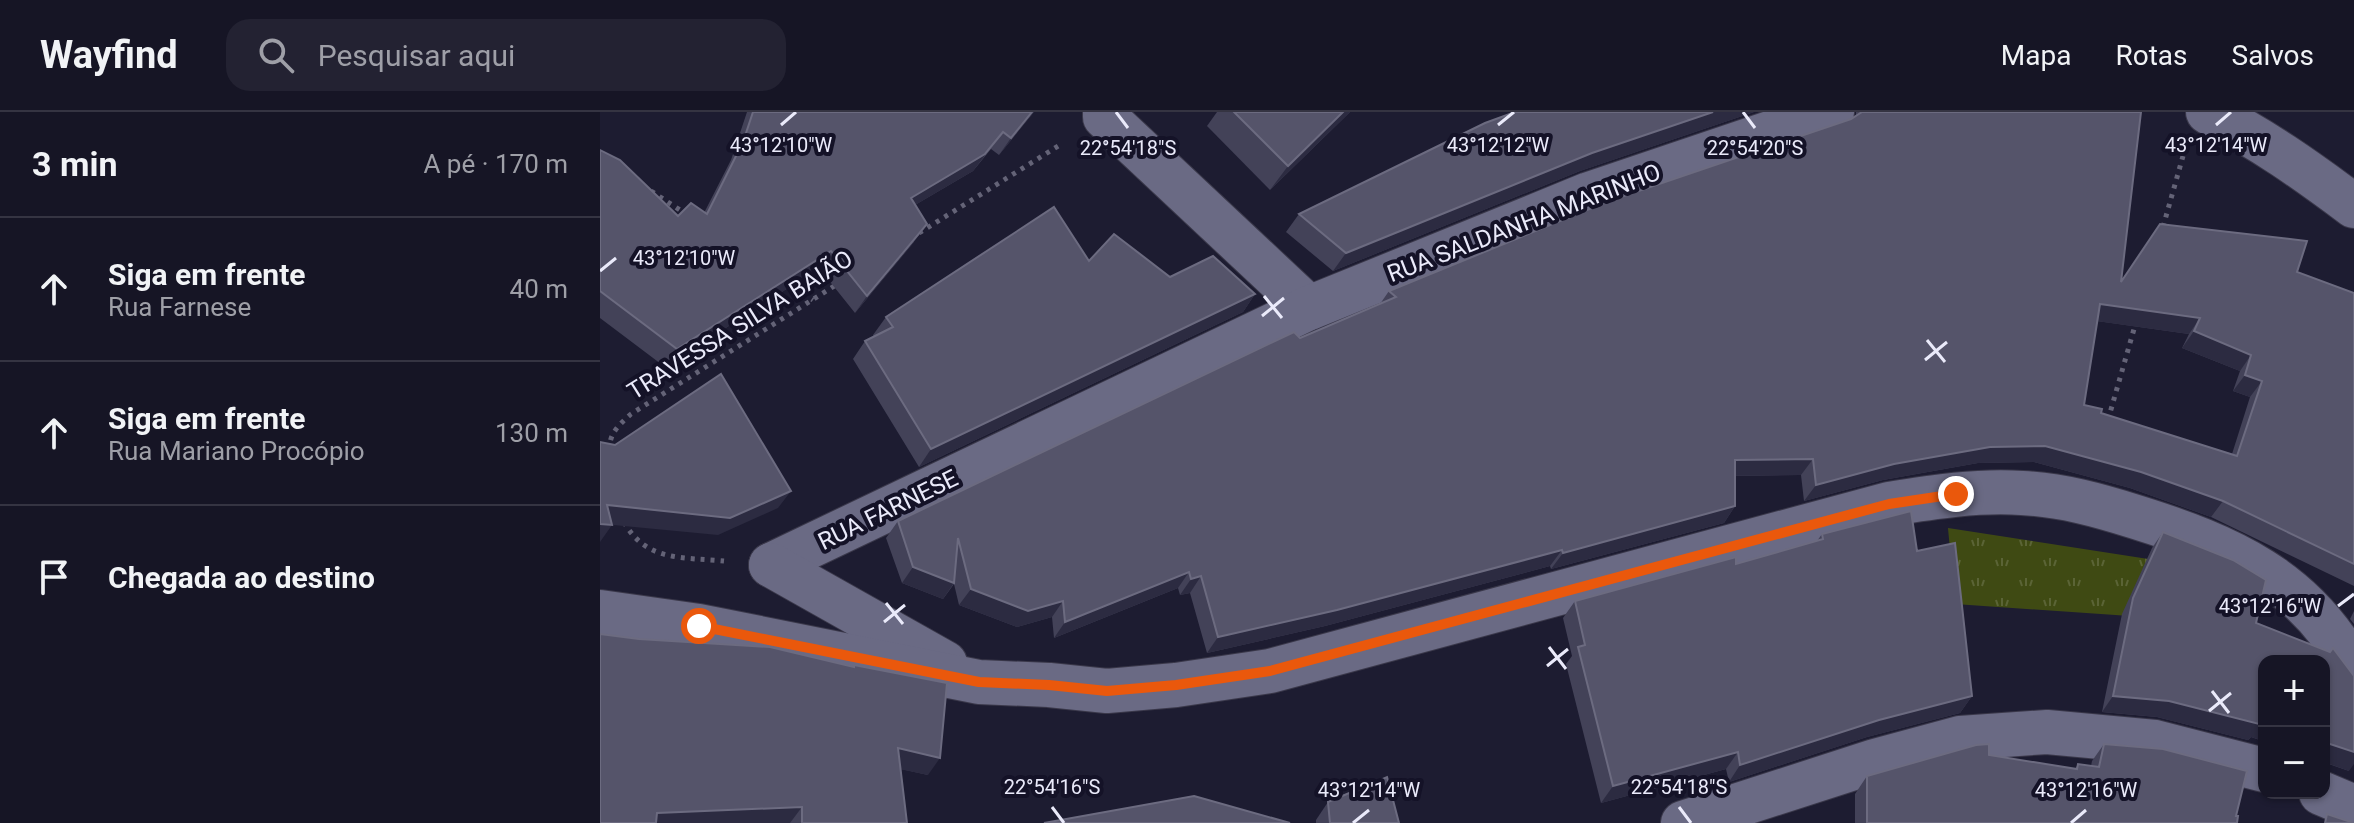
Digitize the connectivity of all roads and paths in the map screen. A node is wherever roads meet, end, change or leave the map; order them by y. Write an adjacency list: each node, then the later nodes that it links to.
1 (1832, 112): 12 (street, RUA SALDANHA MARINHO)
2 (1105, 114): 7 (path); 12 (street)
3 (2197, 128): 5 (street); 8 (path)
4 (650, 190): 6 (path)
5 (2354, 206)
6 (688, 215)
7 (919, 233)
8 (2161, 233)
9 (775, 274): 11 (path)
10 (852, 275): 11 (path, TRAVESSA SILVA BAIÃO)
11 (813, 300): 15 (path, TRAVESSA SILVA BAIÃO)
12 (1309, 308): 17 (street, RUA FARNESE)
13 (2140, 308): 14 (path)
14 (2106, 427)
15 (612, 458)
16 (621, 516): 17 (path)
17 (771, 565): 20 (street, RUA FARNESE)
18 (600, 612): 20 (street)
19 (2354, 670): 20 (street)
20 (979, 682)
21 (2258, 768): 24 (street)
22 (2330, 797): 23 (street)
23 (2354, 807)
24 (1683, 823)

